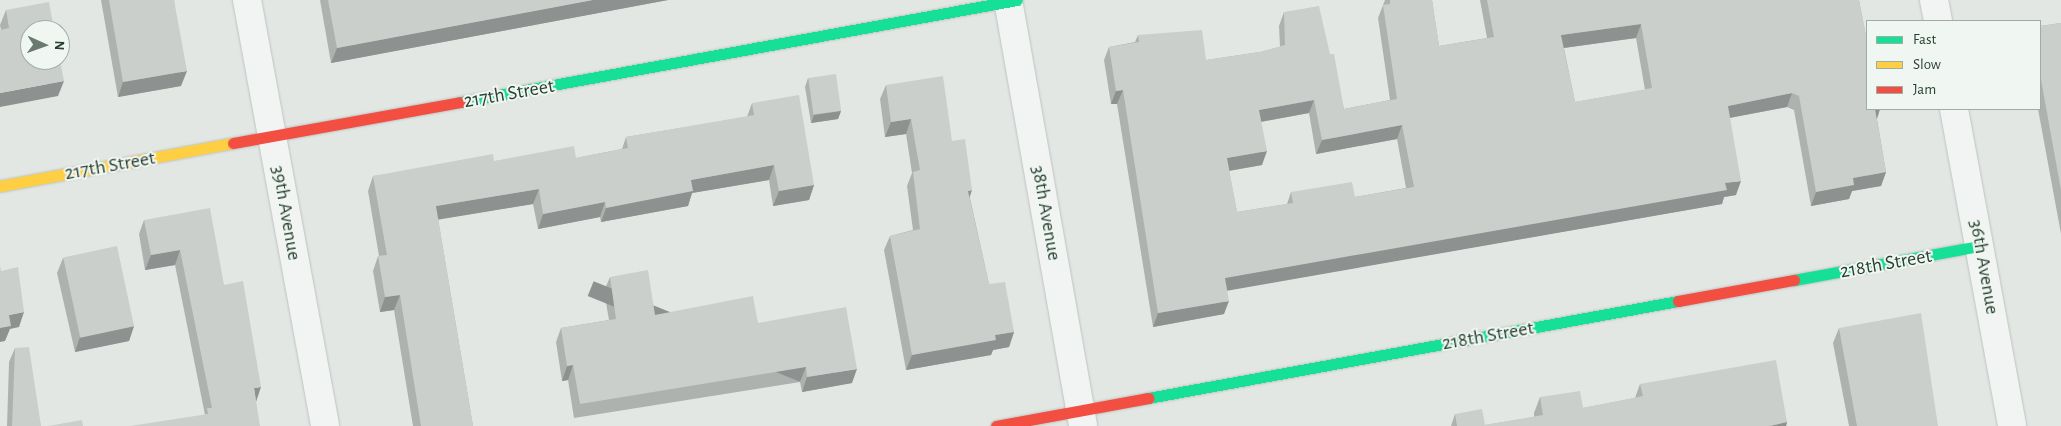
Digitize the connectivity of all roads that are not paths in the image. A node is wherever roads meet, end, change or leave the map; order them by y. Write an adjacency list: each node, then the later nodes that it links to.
1 (247, 0): 6 (street, 39th Avenue)
2 (1011, 0): 6 (street, 217th Street); 9 (street, 38th Avenue)
3 (1934, 0): 4 (street)
4 (1938, 20)
5 (1954, 110): 8 (street, 36th Avenue)
6 (272, 137): 7 (street, 217th Street); 10 (street, 39th Avenue)
7 (0, 186)
8 (1980, 246): 9 (street, 218th Street); 12 (street, 36th Avenue)
9 (1082, 418): 11 (street, 218th Street)
10 (325, 426)
11 (996, 426)
12 (2012, 426)

